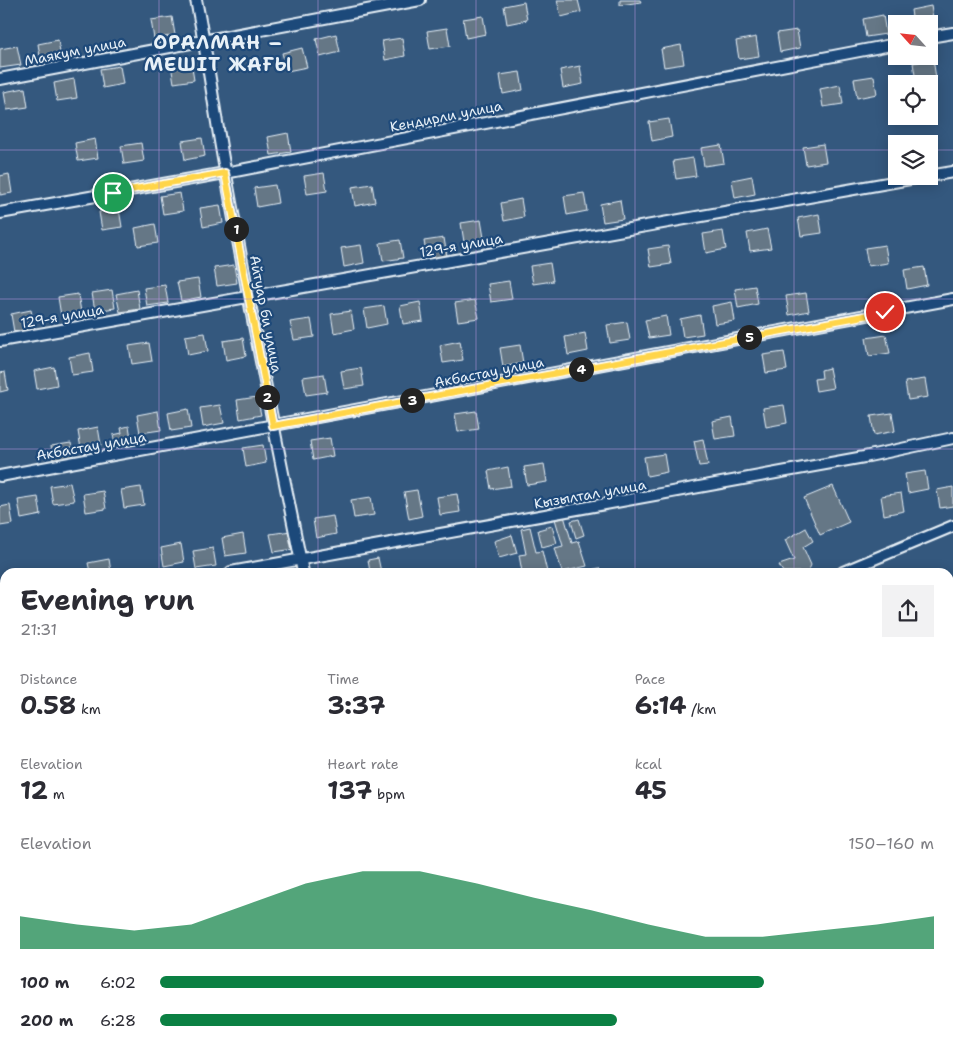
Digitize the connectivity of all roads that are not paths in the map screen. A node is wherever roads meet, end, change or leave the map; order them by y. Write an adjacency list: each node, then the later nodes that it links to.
1 (196, 0): 5 (street, Айтуар би улица)
2 (420, 0): 5 (street, Маякум улица)
3 (953, 33): 4 (street)
4 (938, 36)
5 (205, 41): 7 (street, Маякум улица); 9 (street, Айтуар би улица)
6 (888, 46): 9 (street, Кендирли улица)
7 (0, 79)
8 (953, 172): 10 (street, 129-я улица)
9 (225, 173): 12 (street, Кендирли улица); 13 (street, Айтуар би улица)
10 (938, 174)
11 (888, 183): 13 (street, 129-я улица)
12 (0, 213)
13 (248, 296): 15 (street, 129-я улица); 16 (street, Айтуар би улица)
14 (953, 299): 16 (street, Акбастау улица)
15 (0, 341)
16 (273, 426): 18 (street, Акбастау улица); 20 (street, Айтуар би улица)
17 (953, 438): 20 (street, Кызылтал улица)
18 (0, 476)
19 (953, 526): 23 (street)
20 (301, 561): 21 (street, Кызылтал улица); 22 (street, Айтуар би улица)
21 (256, 568)
22 (303, 568)
23 (857, 568)

